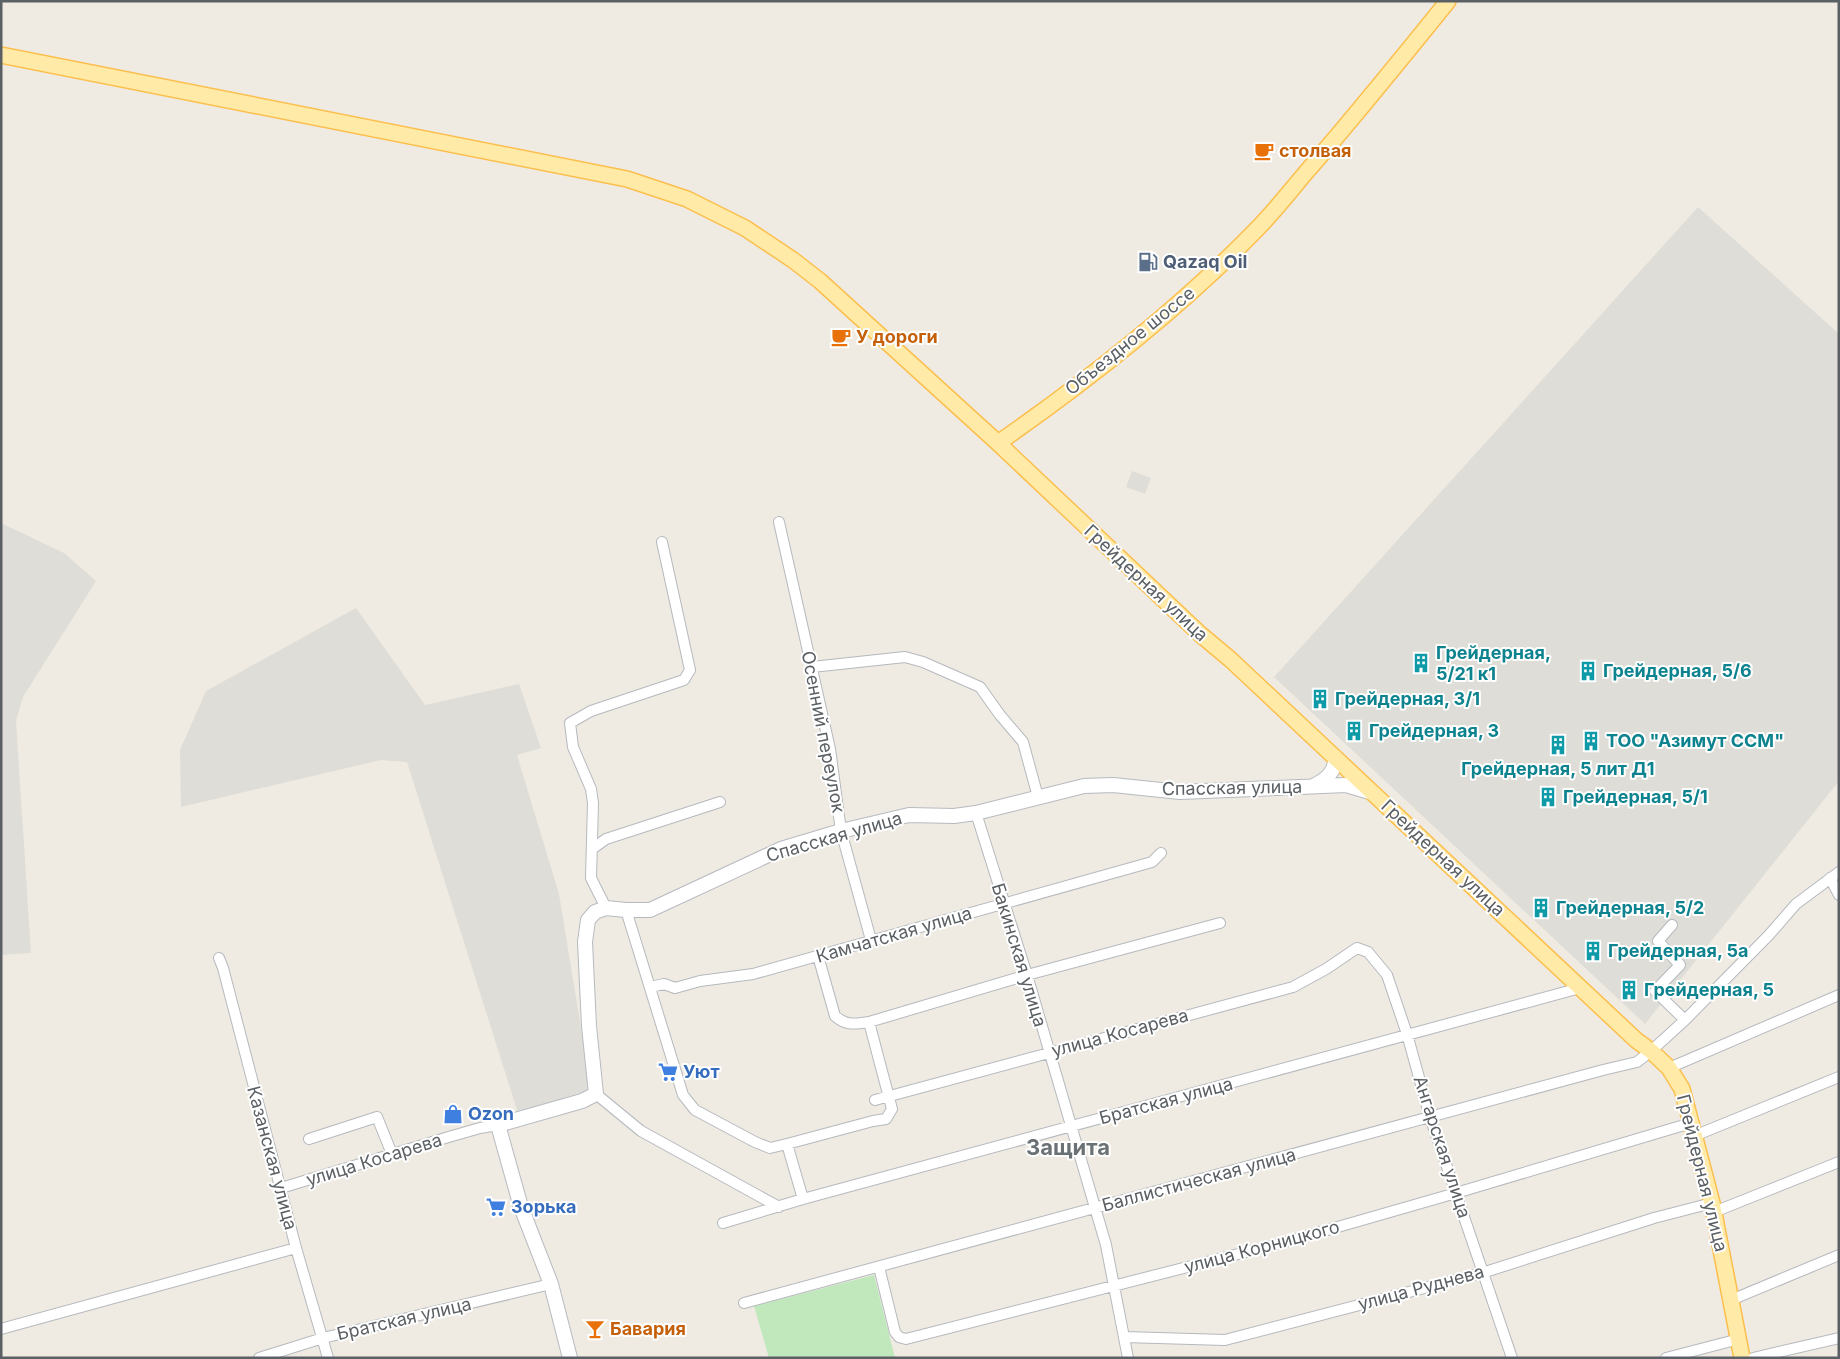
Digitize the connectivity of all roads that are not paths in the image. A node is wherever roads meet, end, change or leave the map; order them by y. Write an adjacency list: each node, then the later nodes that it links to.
1 (1448, 1): 3 (main road, Объездное шоссе)
2 (1, 55): 3 (main road, Грейдерная улица)
3 (998, 443): 7 (main road, Грейдерная улица)
4 (779, 522): 6 (street, Осенний переулок)
5 (662, 542): 14 (street)
6 (812, 667): 10 (street); 13 (street, Осенний переулок)
7 (1334, 757): 8 (street, Спасская улица); 9 (main road, Грейдерная улица)
8 (1312, 786): 9 (street, Спасская улица); 10 (street, Спасская улица)
9 (1373, 793): 29 (main road, Грейдерная улица)
10 (1038, 797): 12 (street, Спасская улица)
11 (720, 802): 14 (street)
12 (976, 813): 13 (street, Спасская улица); 18 (street, Бакинская улица)
13 (841, 831): 20 (street, Спасская улица); 23 (street, Осенний переулок)
14 (592, 850): 19 (street)
15 (1161, 853): 18 (street, Камчатская улица)
16 (1834, 875): 17 (street); 31 (street, Баллистическая улица)
17 (1839, 895)
18 (1004, 904): 23 (street, Камчатская улица); 27 (street, Бакинская улица)
19 (606, 908): 20 (street, Спасская улица); 38 (street)
20 (626, 910): 28 (street)
21 (1220, 923): 27 (street)
22 (1672, 925): 31 (street)
23 (871, 940): 25 (street, Камчатская улица)
24 (1356, 948): 33 (street, Ангарская улица); 35 (street, улица Косарева)
25 (818, 956): 28 (street, Камчатская улица); 32 (street)
26 (218, 958): 49 (street, Казанская улица)
27 (1027, 975): 32 (street); 35 (street, Бакинская улица)
28 (650, 987): 46 (street)
29 (1580, 988): 33 (street, Братская улица); 34 (main road, Грейдерная улица)
30 (1839, 995): 36 (street)
31 (1685, 1020): 34 (street, Баллистическая улица)
32 (869, 1022): 39 (street)
33 (1407, 1034): 41 (street, Ангарская улица); 43 (street, Братская улица)
34 (1651, 1051): 36 (main road, Грейдерная улица); 41 (street, Баллистическая улица)
35 (1049, 1052): 39 (street, улица Косарева); 43 (street, Бакинская улица)
36 (1669, 1068): 44 (main road, Грейдерная улица)
37 (1839, 1077): 44 (street, улица Корницкого)
38 (596, 1094): 42 (street, улица Косарева); 52 (street)
39 (889, 1095): 40 (street, улица Косарева); 46 (street)
40 (875, 1100)
41 (1430, 1117): 50 (street, Ангарская улица); 54 (street, Баллистическая улица)
42 (498, 1125): 47 (street, улица Косарева); 60 (street)
43 (1071, 1127): 51 (street, Братская улица); 54 (street, Бакинская улица)
44 (1693, 1130): 50 (street, улица Корницкого); 53 (main road, Грейдерная улица)
45 (309, 1139): 47 (street)
46 (786, 1144): 51 (street)
47 (392, 1154): 49 (street, улица Косарева)
48 (1839, 1162): 53 (street, улица Руднева)
49 (281, 1188): 56 (street, Казанская улица)
50 (1456, 1193): 59 (street, Ангарская улица); 61 (street, улица Корницкого)
51 (803, 1199): 52 (street, Братская улица)
52 (780, 1207): 55 (street, Братская улица)
53 (1713, 1207): 59 (street, улица Руднева); 62 (main road, Грейдерная улица)
54 (1095, 1208): 58 (street, Баллистическая улица); 61 (street, Бакинская улица)
55 (722, 1223)
56 (296, 1248): 64 (street); 66 (street, Казанская улица)
57 (1839, 1255): 62 (street)
58 (879, 1267): 61 (street, улица Корницкого); 63 (street, Баллистическая улица)
59 (1482, 1273): 65 (street, улица Руднева); 73 (street, Ангарская улица)
60 (550, 1284): 66 (street, Братская улица); 71 (street)
61 (1113, 1286): 65 (street, Бакинская улица)
62 (1731, 1300): 68 (main road, Грейдерная улица)
63 (744, 1303)
64 (1, 1329)
65 (1124, 1337): 72 (street, Бакинская улица)
66 (323, 1338): 69 (street, Братская улица); 70 (street, Казанская улица)
67 (1839, 1338): 76 (street)
68 (1739, 1339): 74 (street); 75 (main road, Грейдерная улица)
69 (259, 1358)
70 (328, 1358)
71 (570, 1358)
72 (1128, 1358)
73 (1512, 1358)
74 (1666, 1358)
75 (1742, 1358)
76 (1753, 1358)

